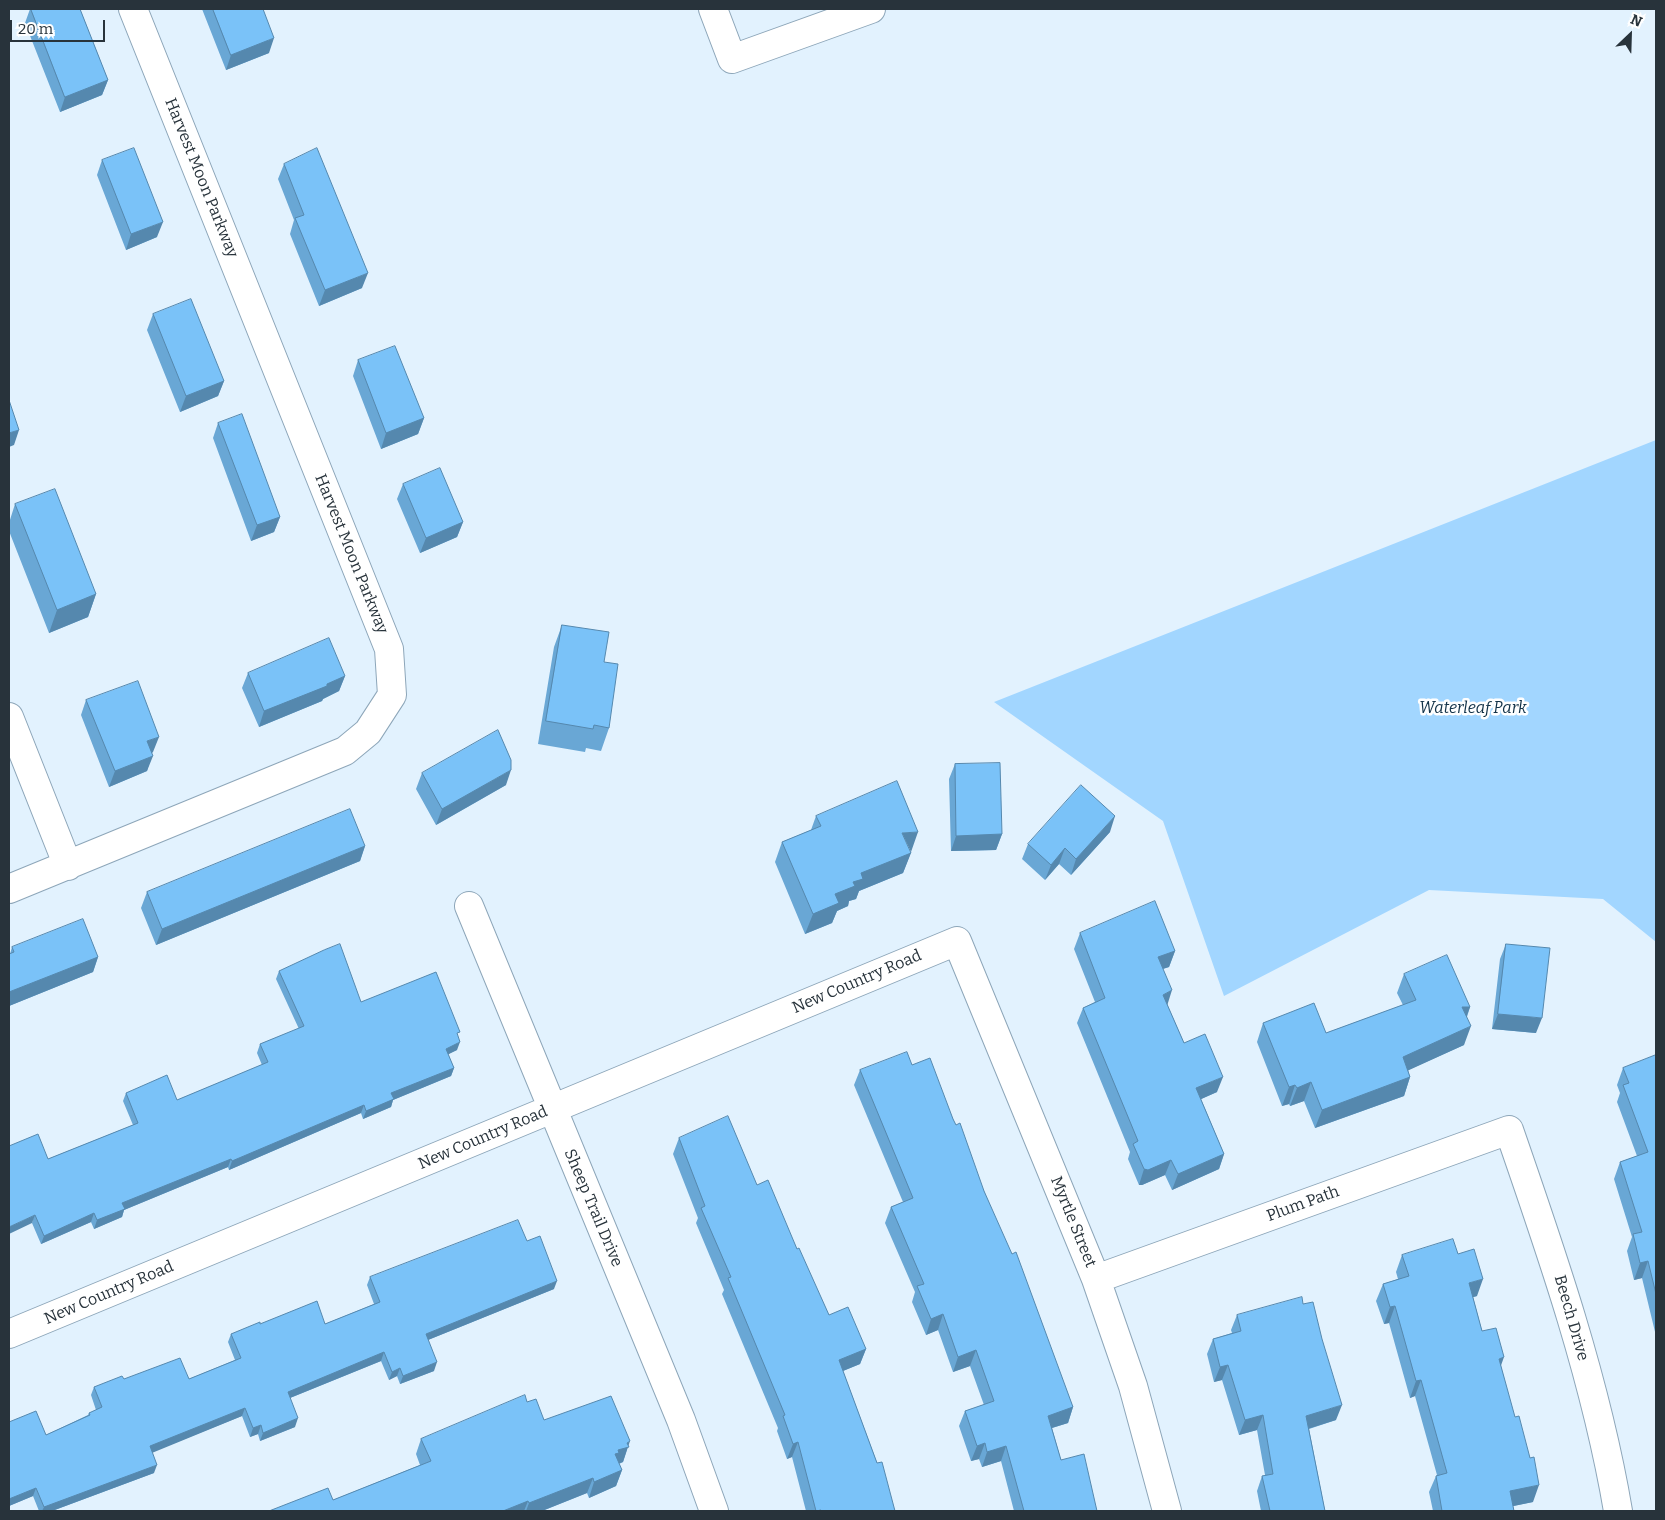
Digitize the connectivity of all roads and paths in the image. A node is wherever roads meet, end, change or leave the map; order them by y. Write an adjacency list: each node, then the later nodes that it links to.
1 (133, 9): 5 (street, Harvest Moon Parkway)
2 (713, 9): 3 (street)
3 (871, 9)
4 (9, 717): 5 (street)
5 (68, 866): 6 (street, Harvest Moon Parkway)
6 (9, 889)
7 (469, 906): 9 (street, Sheep Trail Drive)
8 (957, 940): 9 (street, New Country Road); 11 (street, Myrtle Street)
9 (552, 1109): 12 (street, New Country Road); 13 (street, Sheep Trail Drive)
10 (1509, 1130): 11 (street, Plum Path); 15 (street, Beech Drive)
11 (1096, 1278): 14 (street, Myrtle Street)
12 (9, 1334)
13 (714, 1511)
14 (1167, 1511)
15 (1618, 1511)

